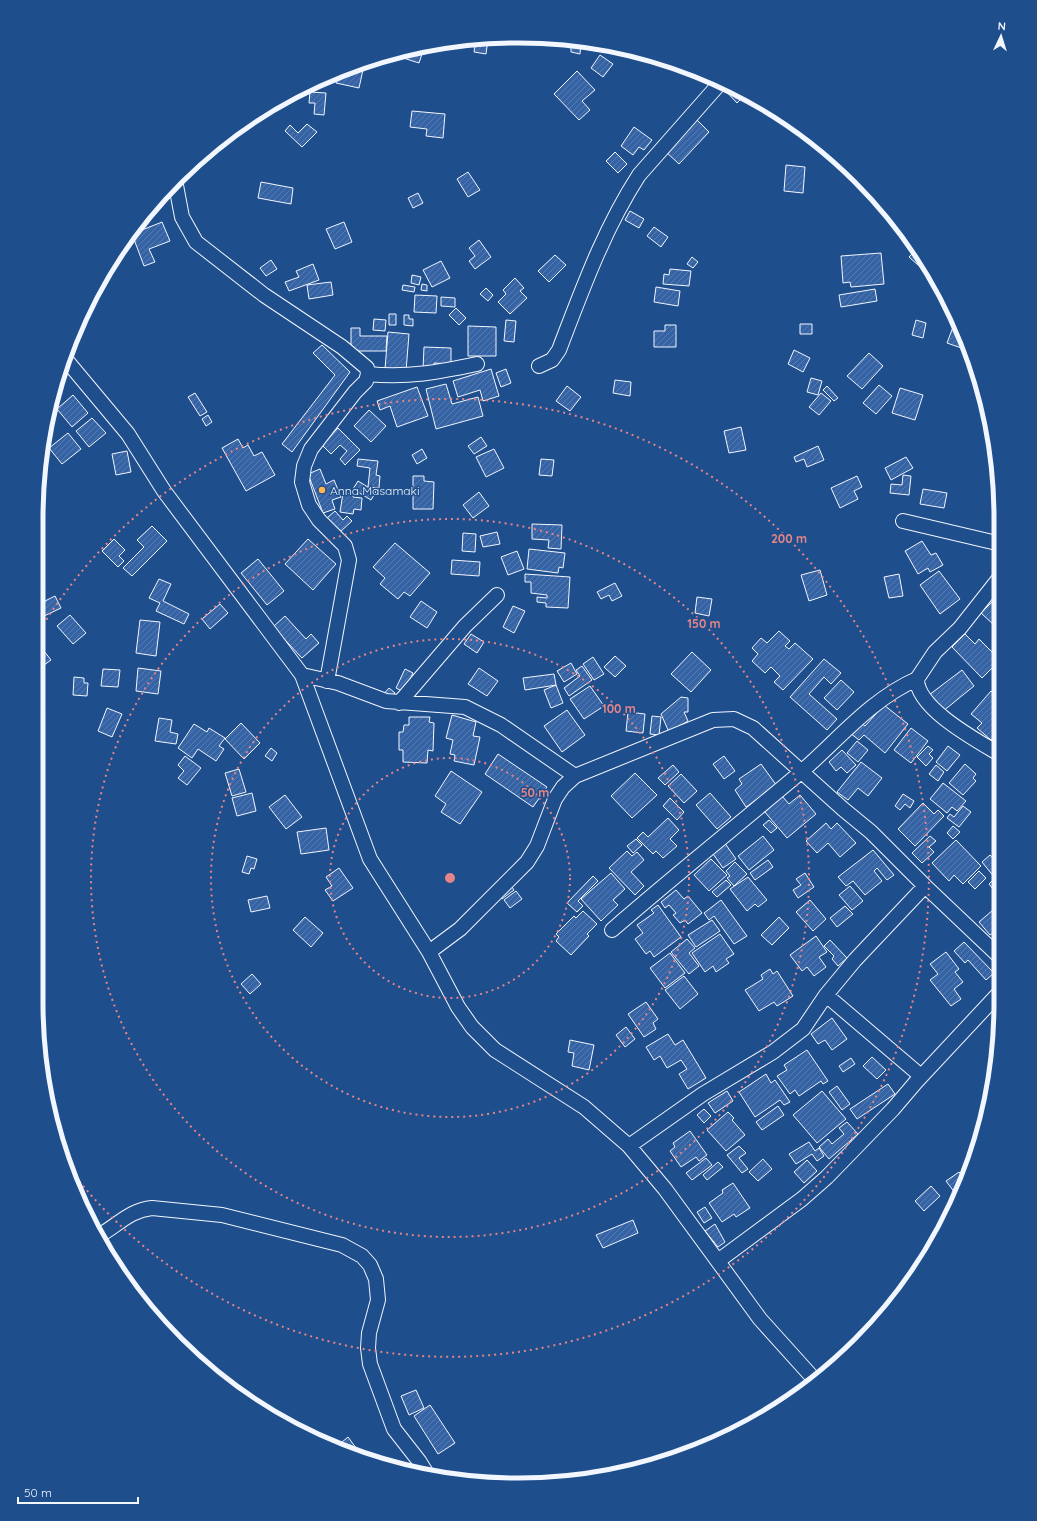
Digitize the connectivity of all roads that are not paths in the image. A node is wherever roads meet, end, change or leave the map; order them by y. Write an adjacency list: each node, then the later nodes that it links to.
1 (717, 87): 5 (street)
2 (177, 188): 6 (street)
3 (69, 363): 11 (street)
4 (477, 364): 6 (street)
5 (539, 366)
6 (368, 374): 13 (street)
7 (903, 521): 8 (street)
8 (994, 542)
9 (994, 585): 12 (street)
10 (497, 595): 14 (street)
11 (302, 675): 13 (street); 21 (street)
12 (916, 679): 15 (street); 16 (street)
13 (327, 680): 14 (street)
14 (399, 703): 17 (street)
15 (994, 751)
16 (802, 771): 17 (street); 18 (street); 19 (street)
17 (575, 776): 21 (street)
18 (925, 886): 20 (street); 22 (street)
19 (612, 930)
20 (994, 951)
21 (429, 952): 25 (street)
22 (826, 995): 24 (street); 25 (street)
23 (994, 998): 24 (street)
24 (921, 1076): 27 (street)
25 (629, 1146): 27 (street)
26 (103, 1233): 29 (street)
27 (718, 1261): 28 (street)
28 (812, 1377)
29 (424, 1468)

